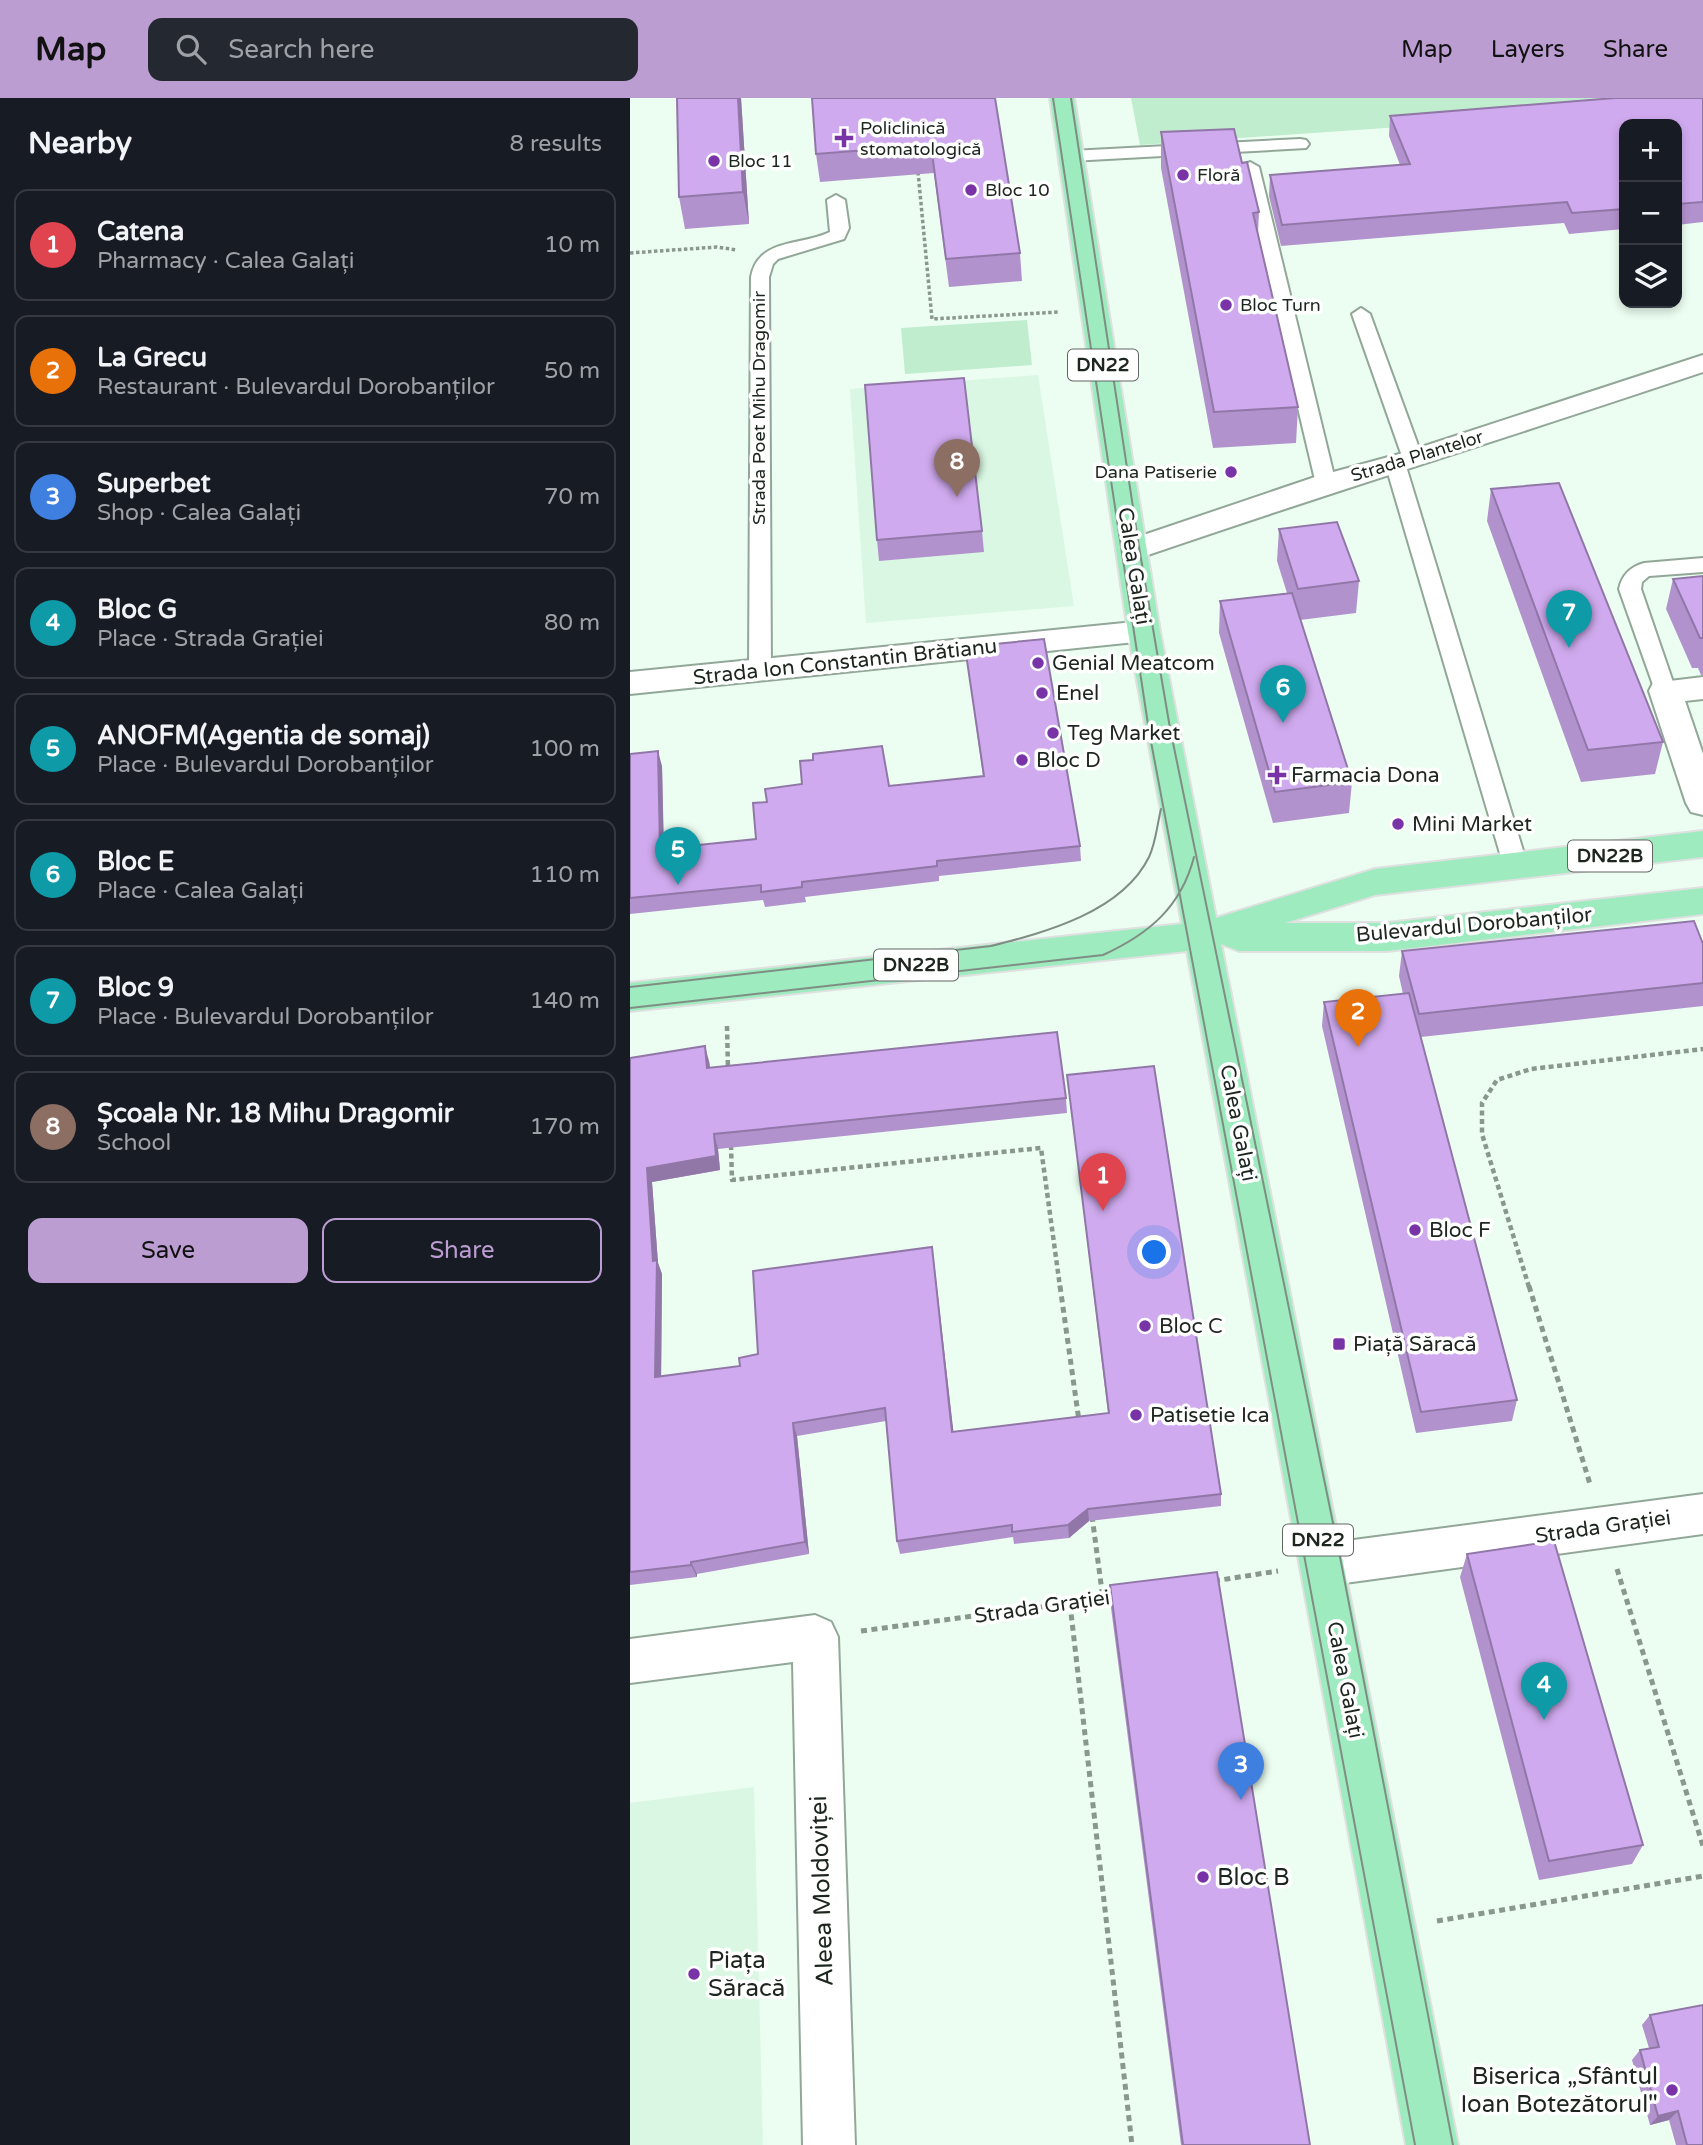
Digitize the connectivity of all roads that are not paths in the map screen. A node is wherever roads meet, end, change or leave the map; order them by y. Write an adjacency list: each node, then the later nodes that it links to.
1 (1062, 98): 3 (main road, Calea Galați / DN22)
2 (1300, 144): 3 (lane)
3 (1071, 156): 10 (main road, Calea Galați / DN22)
4 (1250, 167): 9 (lane)
5 (836, 200): 13 (lane, Strada Poet Mihu Dragomir)
6 (1361, 314): 8 (lane)
7 (1703, 363): 8 (street, Strada Plantelor)
8 (1404, 461): 9 (street, Strada Plantelor); 19 (lane)
9 (1326, 484): 10 (street, Strada Plantelor)
10 (1130, 550): 12 (main road, Calea Galați / DN22)
11 (1703, 565): 16 (lane)
12 (1144, 632): 13 (street, Strada Ion Constantin Brătianu); 21 (main road, Calea Galați / DN22)
13 (760, 670): 14 (street, Strada Ion Constantin Brătianu)
14 (630, 683)
15 (1703, 688): 16 (street)
16 (1665, 691): 17 (street)
17 (1703, 803)
18 (1703, 844): 19 (main road, Bulevardul Dorobanților / DN22B)
19 (1516, 867): 21 (main road, Bulevardul Dorobanților / DN22B)
20 (1703, 901): 21 (main road, Bulevardul Dorobanților / DN22B)
21 (1202, 936): 22 (main road, Bulevardul Dorobanților / DN22B); 24 (main road, Calea Galați / DN22)
22 (630, 997)
23 (1703, 1514): 24 (street, Strada Grației)
24 (1323, 1564): 27 (main road, Calea Galați / DN22)
25 (630, 1661): 26 (street, Aleea Moldoviței)
26 (829, 2145)
27 (1432, 2145)

